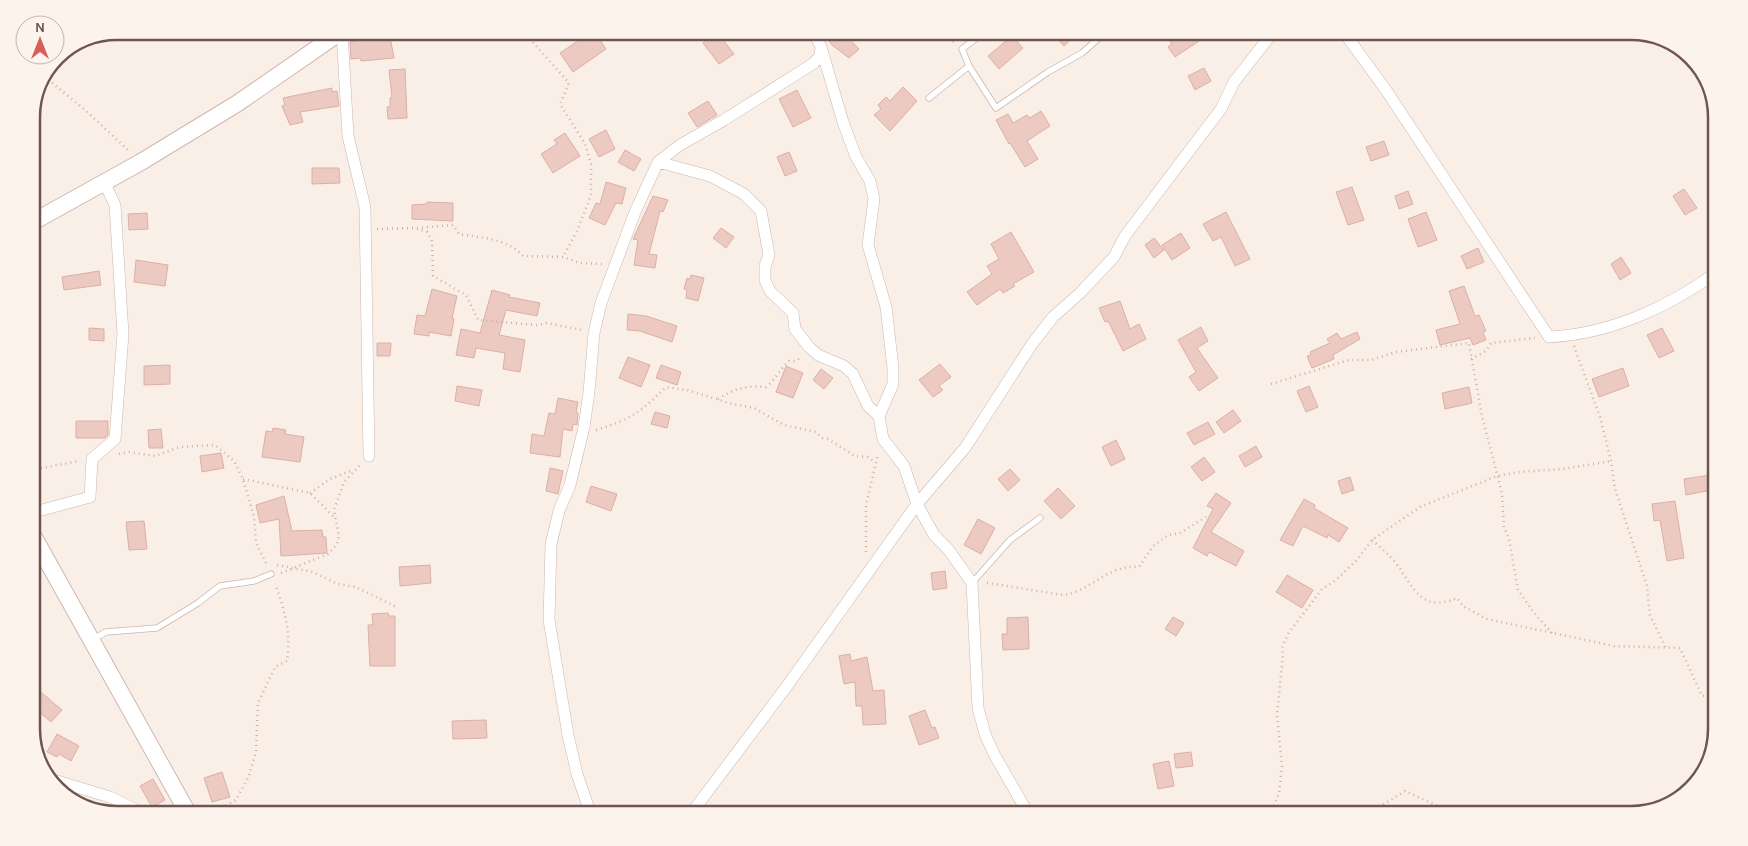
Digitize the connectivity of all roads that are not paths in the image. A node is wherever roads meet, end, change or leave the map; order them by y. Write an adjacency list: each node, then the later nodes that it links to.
1 (329, 40): 12 (street)
2 (343, 40): 16 (street)
3 (817, 40): 8 (street)
4 (975, 40): 9 (lane)
5 (1097, 40): 9 (lane)
6 (1267, 40): 17 (street)
7 (1350, 40): 14 (street)
8 (821, 47): 11 (street); 15 (street)
9 (969, 66): 10 (lane)
10 (929, 98)
11 (658, 162): 15 (street); 27 (street)
12 (104, 182): 13 (street); 18 (street)
13 (40, 218)
14 (1708, 278)
15 (879, 416): 17 (street)
16 (369, 456)
17 (917, 504): 22 (street); 28 (street)
18 (40, 511)
19 (1040, 518): 22 (lane)
20 (40, 546): 23 (street)
21 (271, 574): 23 (lane)
22 (974, 581): 29 (street)
23 (92, 640): 26 (street)
24 (61, 782): 25 (street)
25 (128, 806)
26 (184, 806)
27 (588, 806)
28 (697, 806)
29 (1023, 806)

